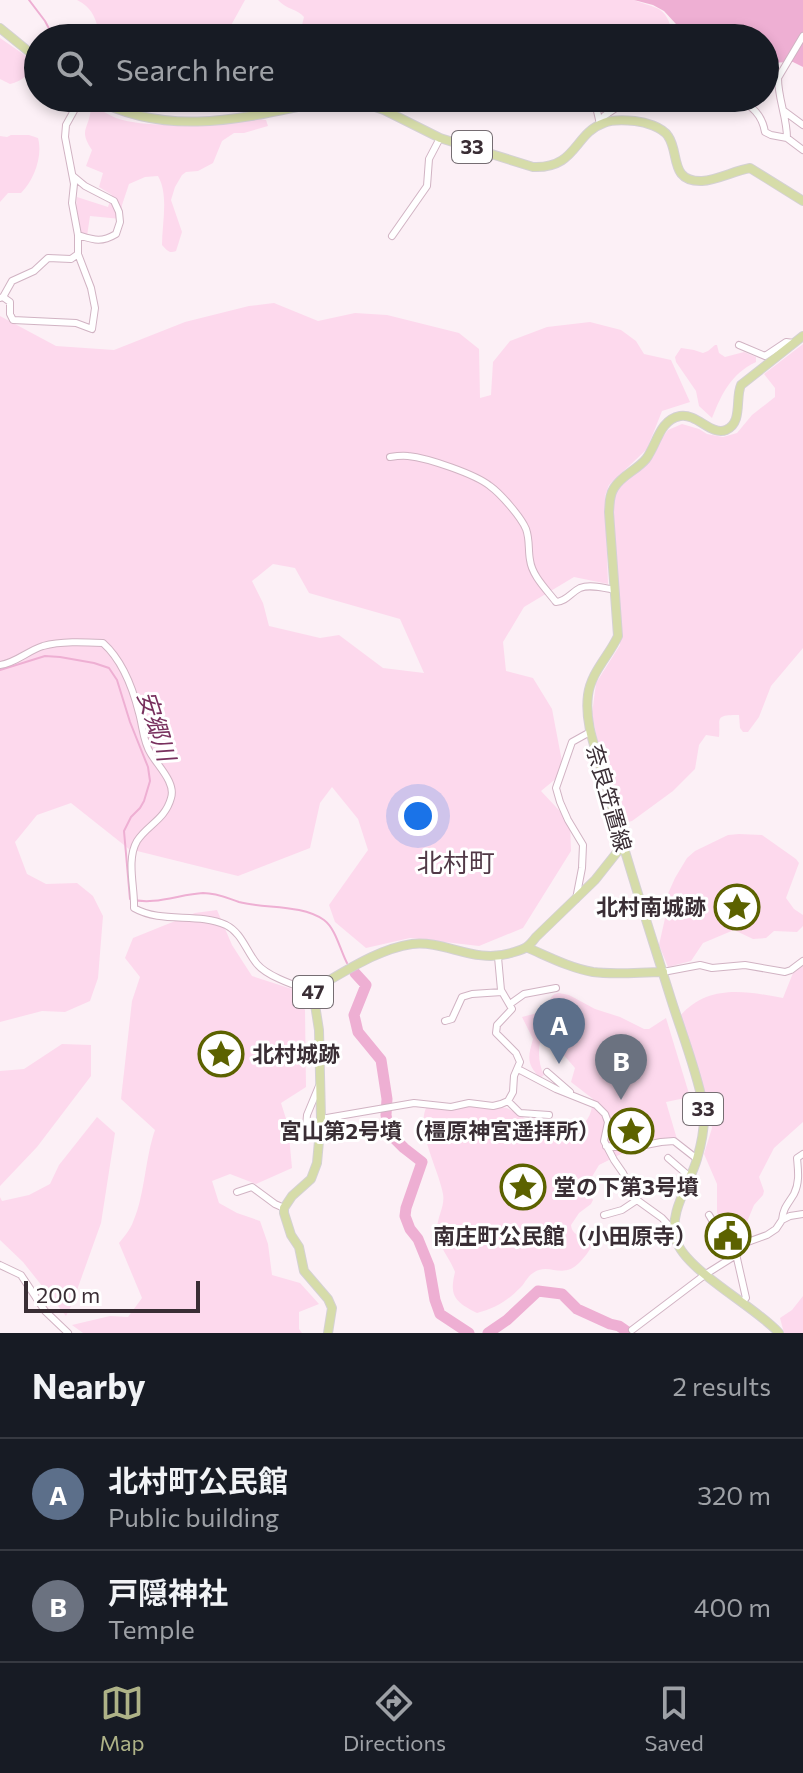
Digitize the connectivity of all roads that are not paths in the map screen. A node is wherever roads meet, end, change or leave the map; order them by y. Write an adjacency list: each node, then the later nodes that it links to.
1 (0, 28): 3 (main road)
2 (803, 36): 4 (street)
3 (24, 48)
4 (779, 76)
5 (779, 95): 6 (street)
6 (784, 111): 15 (street); 17 (street)
7 (73, 112): 19 (street)
8 (125, 112): 9 (main road, 33)
9 (273, 112)
10 (388, 112): 16 (main road, 33)
11 (598, 112): 14 (street)
12 (610, 112): 14 (street)
13 (756, 112): 17 (street)
14 (601, 124): 16 (main road, 33); 20 (main road)
15 (803, 125)
16 (440, 138): 22 (street)
17 (787, 138): 18 (street)
18 (803, 150)
19 (73, 176): 21 (street); 21 (street)
20 (803, 201)
21 (78, 235): 23 (street)
22 (392, 236)
23 (78, 254): 24 (street); 24 (street)
24 (2, 298)
25 (803, 336): 26 (main road, 奈良笠置線 / 33)
26 (794, 343): 27 (street); 29 (main road, 奈良笠置線 / 33)
27 (739, 345)
28 (390, 457): 29 (street)
29 (615, 590): 31 (main road, 奈良笠置線 / 33)
30 (0, 665): 39 (street)
31 (590, 732): 32 (main road, 奈良笠置線 / 33); 33 (street)
32 (622, 846): 33 (main road); 37 (main road, 奈良笠置線 / 33)
33 (576, 899): 34 (main road)
34 (528, 948): 35 (main road, 47); 37 (main road)
35 (498, 957): 39 (main road, 47); 40 (street)
36 (803, 961): 37 (street)
37 (663, 972): 54 (main road, 奈良笠置線 / 33)
38 (556, 988): 41 (street)
39 (313, 992): 45 (main road, 47)
40 (502, 992): 41 (street); 42 (street)
41 (510, 1004): 43 (street)
42 (445, 1021)
43 (518, 1069): 46 (street); 47 (street)
44 (547, 1072): 46 (street)
45 (321, 1082): 49 (main road, 47); 50 (street)
46 (571, 1095): 51 (street)
47 (508, 1101): 48 (street); 49 (street)
48 (549, 1115)
49 (321, 1119): 58 (main road, 47)
50 (306, 1126)
51 (606, 1146): 54 (street); 57 (street)
52 (803, 1154): 62 (street)
53 (668, 1158): 55 (street)
54 (697, 1159): 55 (main road, 奈良笠置線 / 33)
55 (690, 1177): 63 (main road, 奈良笠置線 / 33)
56 (237, 1192): 58 (street)
57 (637, 1200): 60 (street); 63 (street)
58 (284, 1208): 70 (main road)
59 (803, 1214): 62 (street)
60 (604, 1215)
61 (709, 1215): 64 (street)
62 (782, 1220): 64 (street)
63 (675, 1233): 66 (main road)
64 (736, 1254): 66 (street); 67 (street)
65 (0, 1265): 69 (street)
66 (706, 1274): 67 (main road); 68 (street)
67 (742, 1302): 71 (main road)
68 (632, 1330)
69 (68, 1333)
70 (328, 1333)
71 (779, 1333)

